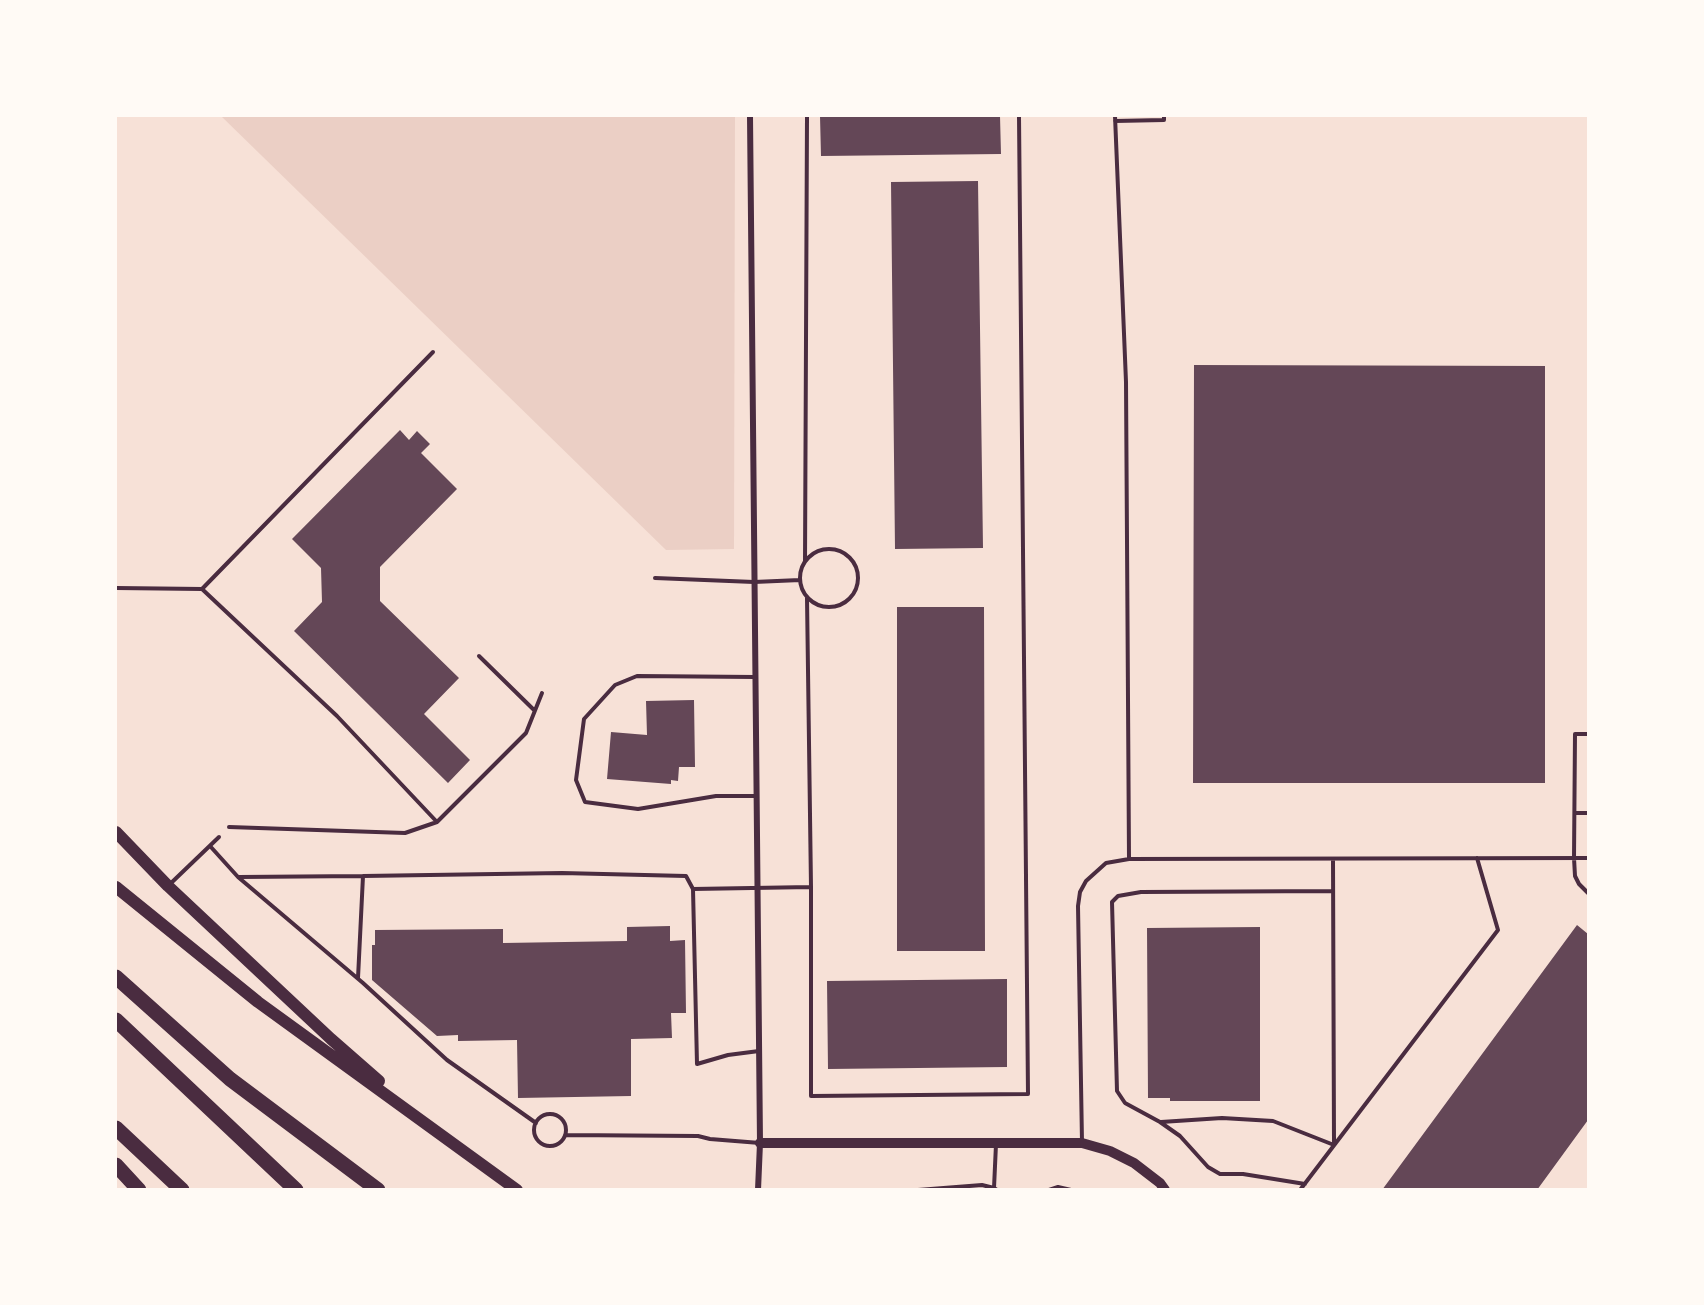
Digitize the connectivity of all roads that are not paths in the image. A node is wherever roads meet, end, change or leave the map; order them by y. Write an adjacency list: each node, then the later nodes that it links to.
1 (750, 116): 10 (street)
2 (807, 116): 7 (lane)
3 (1019, 116): 36 (lane)
4 (1164, 116): 5 (lane)
5 (1115, 118): 30 (lane)
6 (433, 352): 12 (lane)
7 (805, 561): 9 (lane); 13 (lane)
8 (655, 578): 10 (lane)
9 (800, 579): 10 (lane); 13 (lane)
10 (754, 582): 15 (street)
11 (116, 588): 12 (lane)
12 (202, 589): 22 (lane)
13 (807, 598): 36 (lane)
14 (479, 656): 17 (lane)
15 (755, 677): 19 (street); 19 (lane)
16 (542, 693): 17 (lane)
17 (534, 710): 22 (lane)
18 (1588, 734): 20 (lane)
19 (756, 796): 38 (street)
20 (1575, 813): 21 (lane); 28 (lane)
21 (1588, 813)
22 (437, 822): 23 (lane)
23 (229, 827)
24 (117, 832): 34 (main road)
25 (219, 837): 26 (lane)
26 (210, 846): 33 (lane); 34 (lane)
27 (1477, 858): 28 (lane); 31 (lane); 53 (lane)
28 (1574, 858): 29 (lane); 40 (lane)
29 (1588, 858)
30 (1129, 859): 31 (lane); 52 (lane)
31 (1333, 859): 39 (lane)
32 (363, 876): 33 (lane); 37 (lane); 42 (lane)
33 (238, 877): 42 (lane)
34 (168, 886): 48 (main road)
35 (116, 887): 48 (main road)
36 (811, 887): 38 (lane)
37 (693, 889): 38 (lane); 44 (lane)
38 (757, 889): 44 (street)
39 (1333, 891): 45 (lane); 53 (lane)
40 (1588, 893)
41 (116, 977): 60 (highway)
42 (358, 979): 46 (lane)
43 (116, 1020): 59 (highway)
44 (759, 1051): 50 (street)
45 (1160, 1122): 53 (lane); 55 (lane)
46 (536, 1123): 49 (lane); 49 (lane)
47 (116, 1128): 58 (highway)
48 (439, 1133): 61 (main road)
49 (566, 1135): 50 (lane)
50 (760, 1143): 51 (street); 62 (street)
51 (996, 1143): 52 (street); 56 (lane)
52 (1082, 1143): 66 (street)
53 (1334, 1145): 55 (lane)
54 (116, 1166): 57 (highway)
55 (1305, 1184): 67 (lane)
56 (995, 1189): 63 (lane)
57 (139, 1190)
58 (182, 1190)
59 (296, 1190)
60 (378, 1190)
61 (517, 1190)
62 (758, 1190)
63 (918, 1190)
64 (1049, 1190): 65 (lane)
65 (1071, 1190)
66 (1165, 1190)
67 (1300, 1190)

